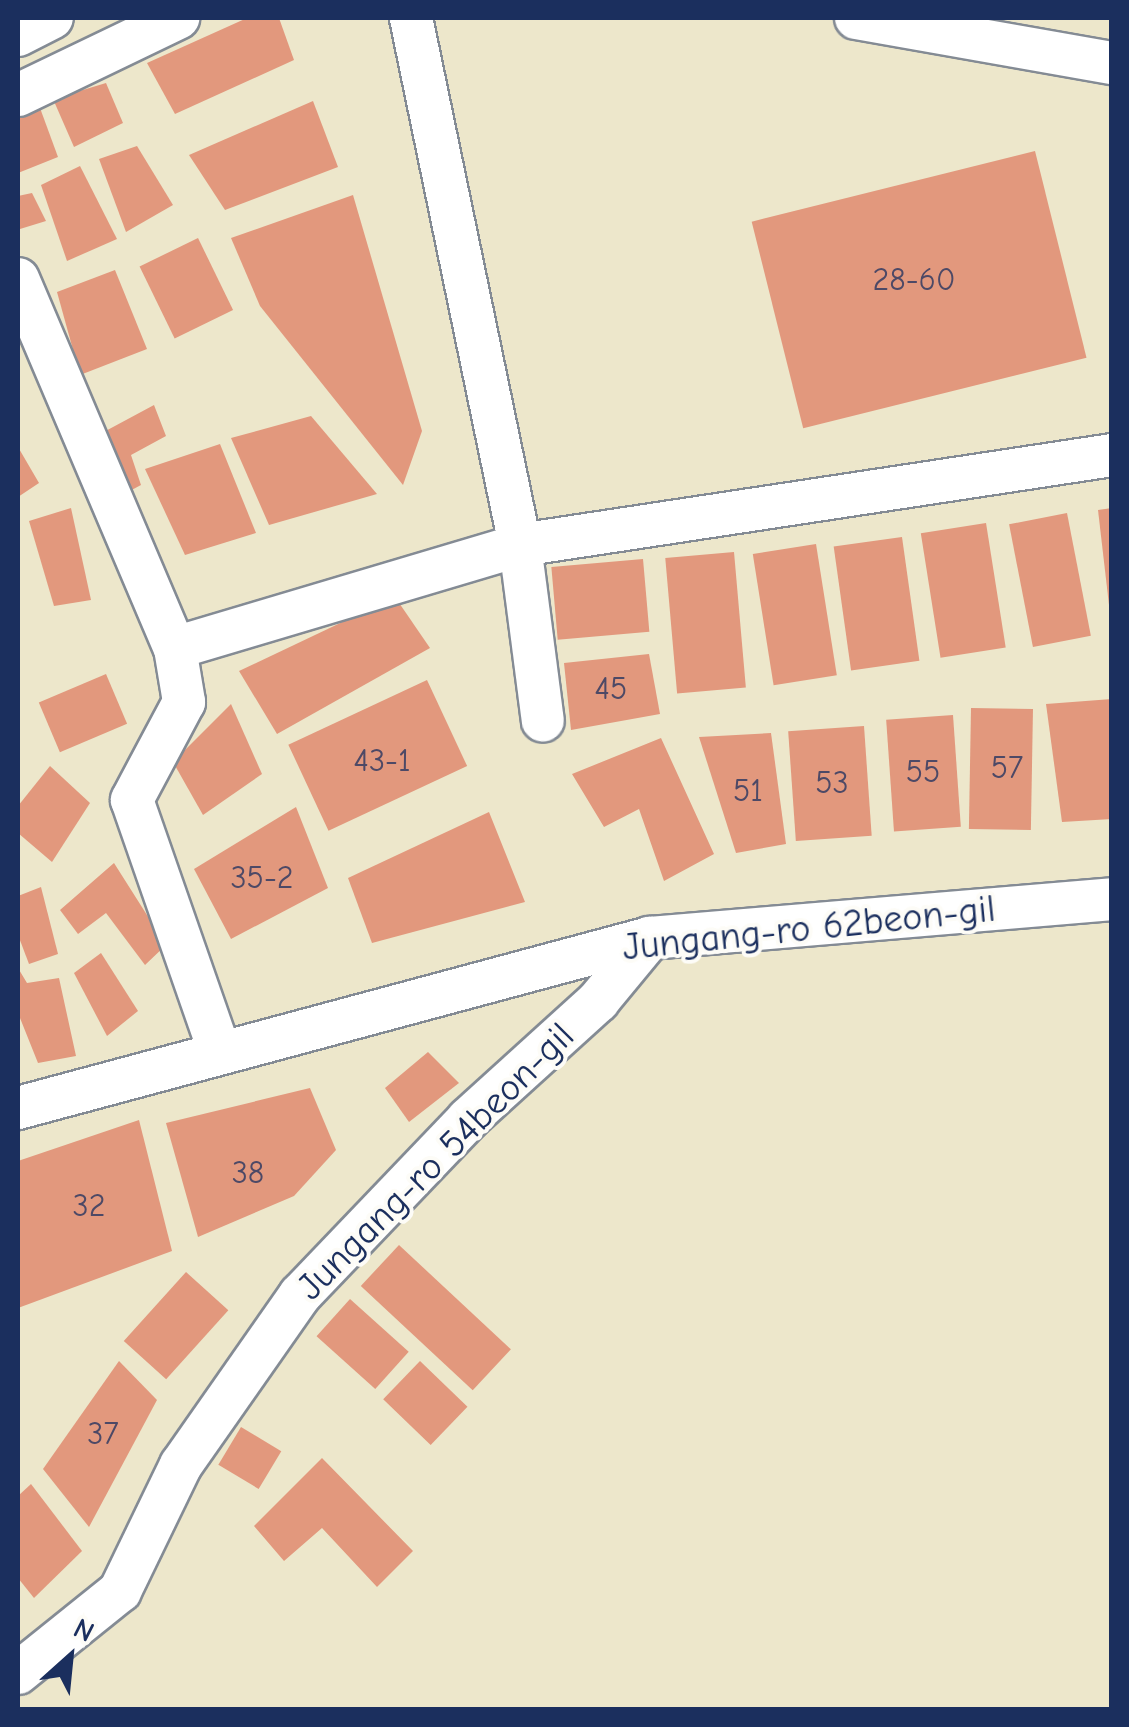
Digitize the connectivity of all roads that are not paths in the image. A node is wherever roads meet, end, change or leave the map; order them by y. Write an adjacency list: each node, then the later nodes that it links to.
1 (52, 18): 5 (street)
2 (178, 18): 7 (street)
3 (411, 18): 10 (street)
4 (856, 18): 6 (street)
5 (18, 35)
6 (1112, 63)
7 (18, 95)
8 (18, 280): 11 (street)
9 (1112, 454): 10 (street)
10 (520, 545): 11 (street); 12 (street)
11 (175, 648): 15 (street)
12 (543, 721)
13 (1112, 899): 14 (street, Jungang-ro 62beon-gil)
14 (650, 938): 15 (street, Jungang-ro 62beon-gil); 17 (street, Jungang-ro 54beon-gil)
15 (220, 1052): 16 (street, Jungang-ro 62beon-gil)
16 (18, 1108)
17 (18, 1672)

